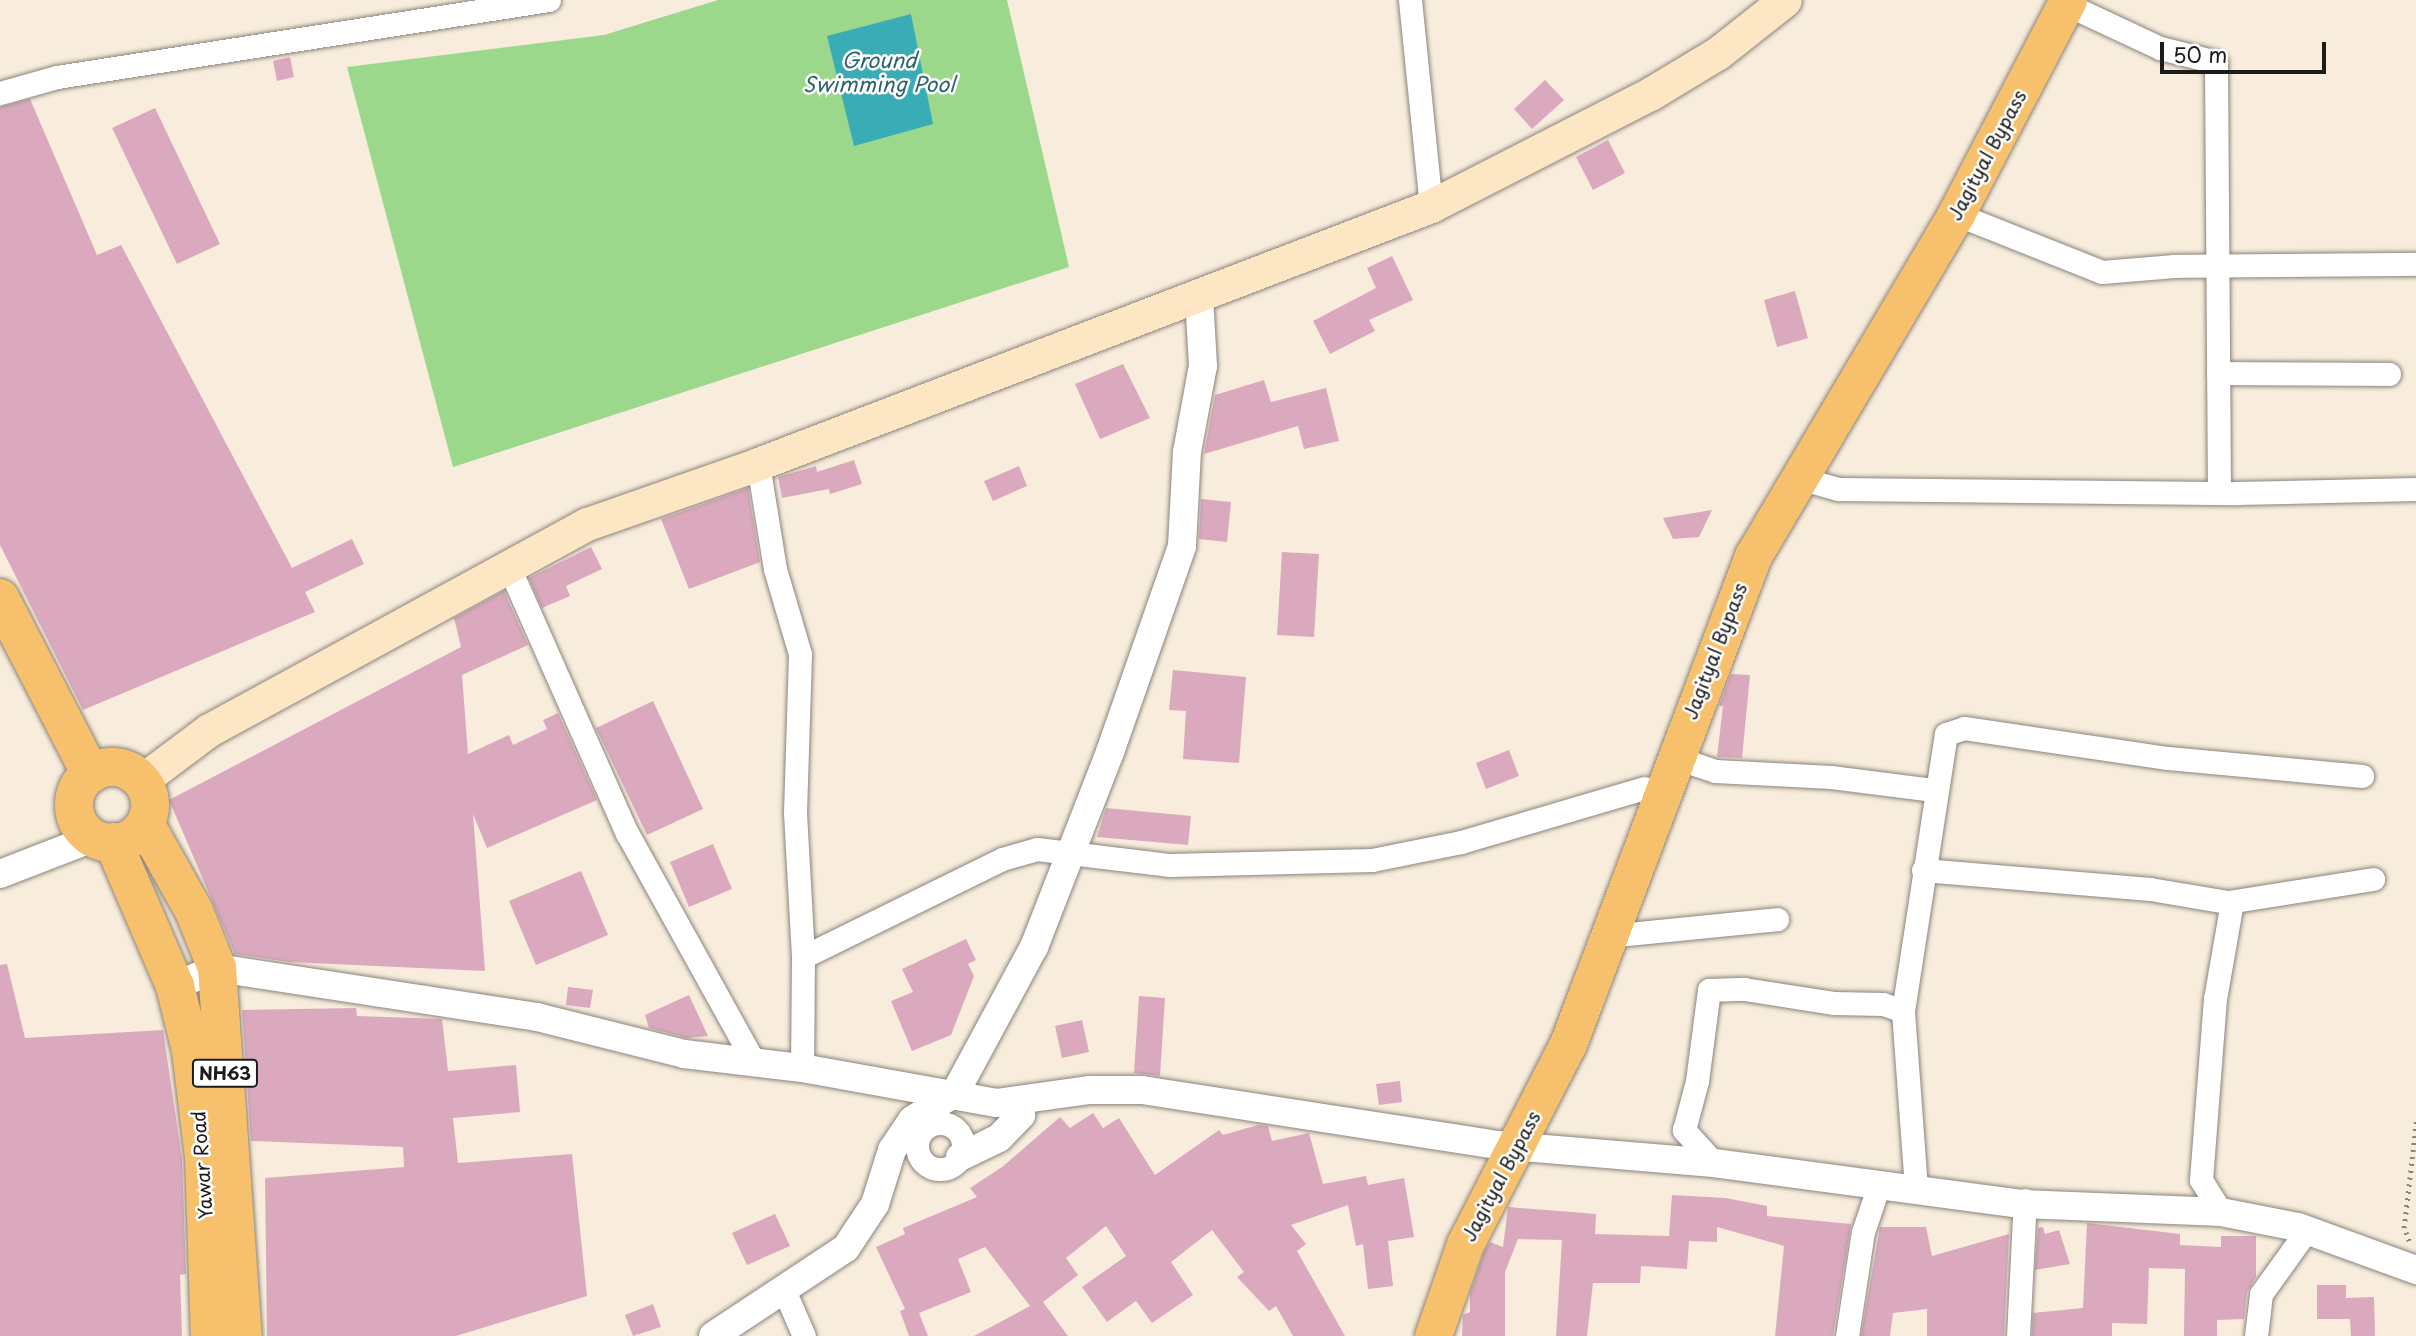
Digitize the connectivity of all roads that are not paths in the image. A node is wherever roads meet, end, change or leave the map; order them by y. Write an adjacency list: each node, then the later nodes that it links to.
1 (549, 0): 5 (street)
2 (1410, 0): 6 (street)
3 (1786, 0): 6 (main road)
4 (2060, 1): 7 (main road, Jagityal Bypass); 9 (street); 23 (main road, Jagityal Bypass)
5 (0, 93)
6 (1431, 206): 10 (main road)
7 (1956, 215): 9 (street); 14 (main road, Jagityal Bypass)
8 (2416, 264): 9 (street)
9 (2217, 266): 11 (street)
10 (1199, 297): 13 (main road); 26 (street)
11 (2218, 373): 12 (street); 16 (street)
12 (2389, 374)
13 (758, 464): 17 (main road); 33 (street)
14 (1799, 478): 16 (street); 19 (main road, Jagityal Bypass)
15 (2416, 489): 16 (street)
16 (2219, 493)
17 (508, 565): 22 (main road); 37 (street)
18 (0, 598): 20 (highway)
19 (1674, 757): 24 (street); 32 (main road, Jagityal Bypass)
20 (91, 774): 22 (highway); 25 (highway, NH63)
21 (2362, 776): 24 (street)
22 (142, 781): 25 (highway, NH63)
23 (1644, 789): 26 (street); 42 (main road, Jagityal Bypass)
24 (1934, 790): 27 (street)
25 (118, 835): 28 (street); 34 (highway, NH63); 35 (highway, Yawar Road / NH63)
26 (1072, 849): 33 (street); 39 (street)
27 (1923, 870): 30 (street); 36 (street)
28 (0, 874)
29 (2372, 878): 30 (street)
30 (2232, 902): 48 (street)
31 (1777, 919): 32 (street)
32 (1608, 936): 42 (main road, Jagityal Bypass)
33 (803, 957): 38 (street)
34 (217, 968): 35 (street); 37 (street); 53 (highway, NH63)
35 (175, 986): 52 (highway, Yawar Road / NH63)
36 (1903, 1011): 44 (street); 46 (street)
37 (755, 1064): 38 (street)
38 (802, 1068): 39 (street)
39 (955, 1093): 40 (street); 41 (street)
40 (1015, 1101): 42 (street); 43 (street)
41 (921, 1123): 43 (street); 43 (street); 51 (street)
42 (1509, 1145): 44 (street); 56 (main road, Jagityal Bypass); 57 (main road, Jagityal Bypass)
43 (960, 1157)
44 (1714, 1163): 45 (street)
45 (1879, 1185): 46 (street); 58 (street)
46 (1916, 1190): 47 (street)
47 (2025, 1200): 48 (street); 59 (street)
48 (2221, 1212): 49 (street)
49 (2307, 1230): 50 (street); 60 (street)
50 (2414, 1259)
51 (784, 1290): 54 (street); 55 (street)
52 (211, 1336)
53 (243, 1336)
54 (713, 1336)
55 (804, 1336)
56 (1412, 1336)
57 (1433, 1336)
58 (1847, 1336)
59 (2018, 1336)
60 (2256, 1336)

